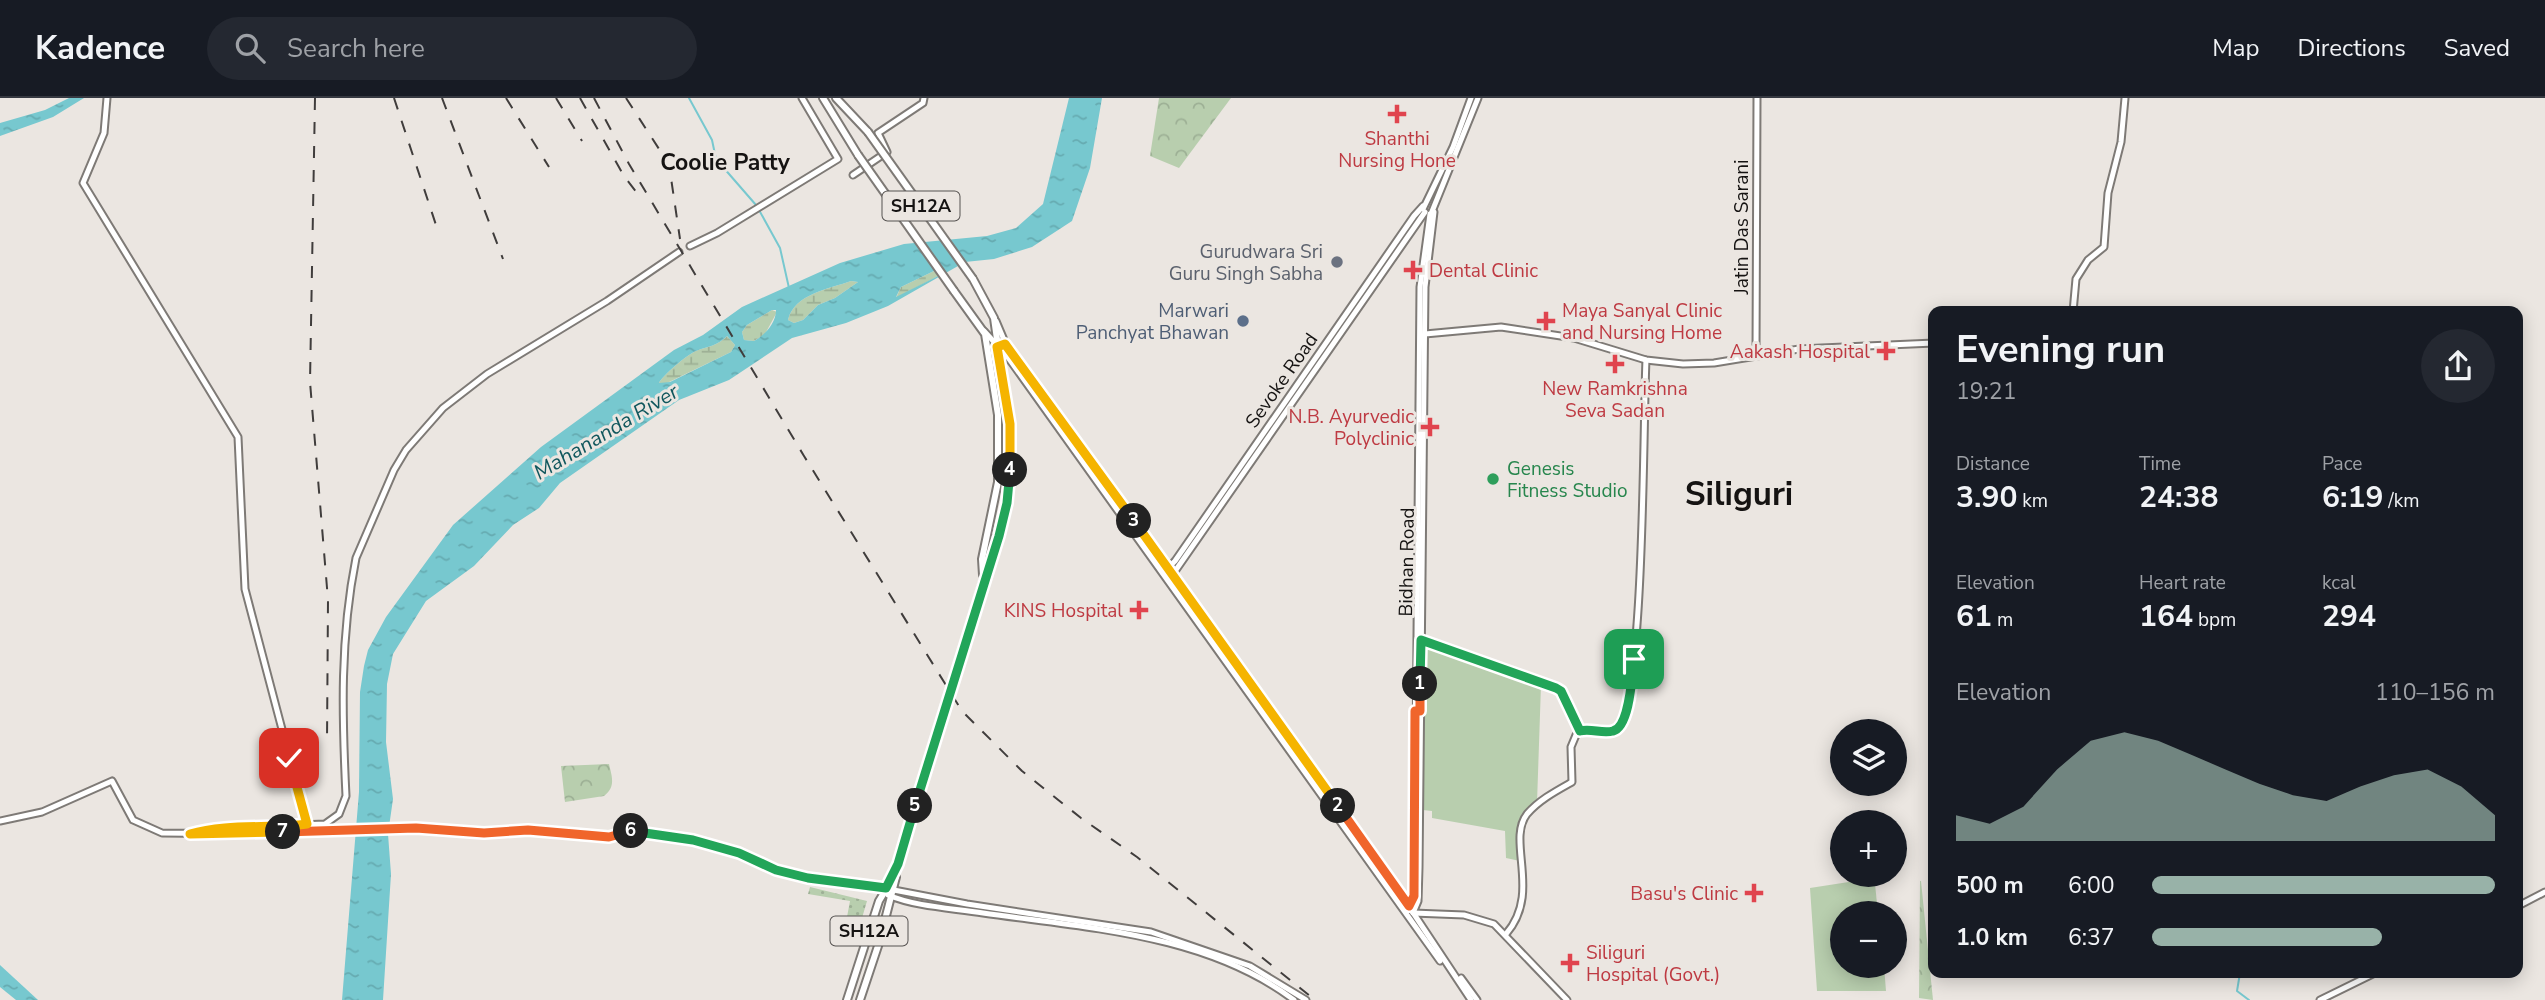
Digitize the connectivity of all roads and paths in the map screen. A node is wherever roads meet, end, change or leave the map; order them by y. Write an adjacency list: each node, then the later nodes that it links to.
1 (107, 98): 31 (street)
2 (802, 98): 12 (street)
3 (823, 98): 16 (main road, SH12A, bridge)
4 (836, 98): 15 (main road, SH12A, bridge)
5 (924, 98): 10 (street)
6 (1471, 98): 11 (street, Sevoke Road)
7 (1478, 98): 11 (street, Sevoke Road)
8 (1757, 98): 22 (street, Jatin Das Sarani)
9 (2125, 98): 14 (street)
10 (853, 175)
11 (1429, 209): 17 (street, Bidhan Road); 24 (street, Sevoke Road)
12 (690, 246)
13 (679, 252): 31 (street)
14 (2074, 306)
15 (994, 318): 19 (street); 20 (main road, SH12A)
16 (983, 329): 20 (street); 21 (main road, SH12A)
17 (1423, 334): 23 (street); 28 (street, Bidhan Road)
18 (1928, 343): 22 (street)
19 (1005, 344): 20 (main road); 25 (street)
20 (997, 347): 21 (main road); 25 (street); 27 (main road, SH12A)
21 (990, 353): 27 (main road, SH12A)
22 (1756, 356): 23 (street)
23 (1646, 360): 29 (street)
24 (1220, 500): 25 (street, Sevoke Road); 26 (street, Sevoke Road)
25 (1166, 570): 26 (street)
26 (1171, 577): 37 (street)
27 (984, 580): 33 (main road, SH12A, bridge)
28 (1418, 639): 29 (street); 35 (street, Bidhan Road)
29 (1580, 731): 39 (street)
30 (0, 821): 32 (street)
31 (307, 824): 32 (street)
32 (190, 834): 33 (street)
33 (888, 892): 42 (main road, SH12A); 43 (main road, SH12A); 44 (street); 45 (street)
34 (2545, 892): 36 (street)
35 (1416, 893): 37 (street, Bidhan Road); 38 (street, Bidhan Road)
36 (2523, 903)
37 (1407, 908): 38 (street)
38 (1411, 915): 39 (street); 40 (street)
39 (1506, 934): 48 (street)
40 (1442, 960): 46 (street); 47 (street)
41 (2365, 978): 49 (street)
42 (847, 1000)
43 (860, 1000)
44 (1294, 1000)
45 (1306, 1000)
46 (1471, 1000)
47 (1477, 1000)
48 (1567, 1000)
49 (2320, 1000)

